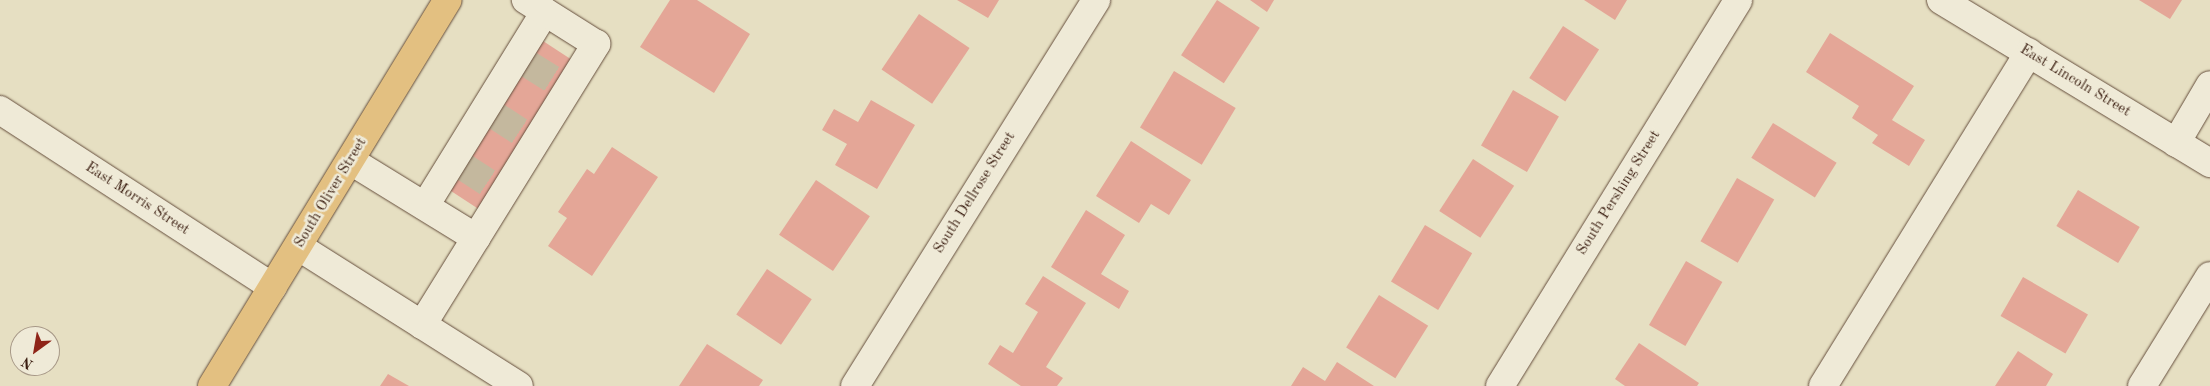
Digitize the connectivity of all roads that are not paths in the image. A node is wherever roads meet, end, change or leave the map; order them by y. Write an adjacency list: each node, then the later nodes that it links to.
1 (448, 0): 10 (main road, South Oliver Street)
2 (1096, 0): 20 (street, South Dellrose Street)
3 (1738, 0): 21 (street, South Pershing Street)
4 (1941, 0): 6 (street, East Lincoln Street)
5 (536, 6): 12 (street); 13 (street)
6 (2029, 53): 9 (street, East Lincoln Street); 22 (street)
7 (2210, 85): 9 (street)
8 (0, 110): 16 (street, East Morris Street)
9 (2176, 143): 11 (street, East Lincoln Street)
10 (351, 161): 12 (street); 14 (main road, South Oliver Street)
11 (2210, 163)
12 (425, 206): 13 (street)
13 (476, 238): 17 (street)
14 (299, 247): 16 (main road, South Oliver Street); 17 (street)
15 (2210, 276): 23 (street)
16 (273, 287): 18 (main road, South Oliver Street)
17 (422, 325): 19 (street)
18 (212, 386)
19 (520, 386)
20 (855, 386)
21 (1500, 386)
22 (1824, 386)
23 (2142, 386)

